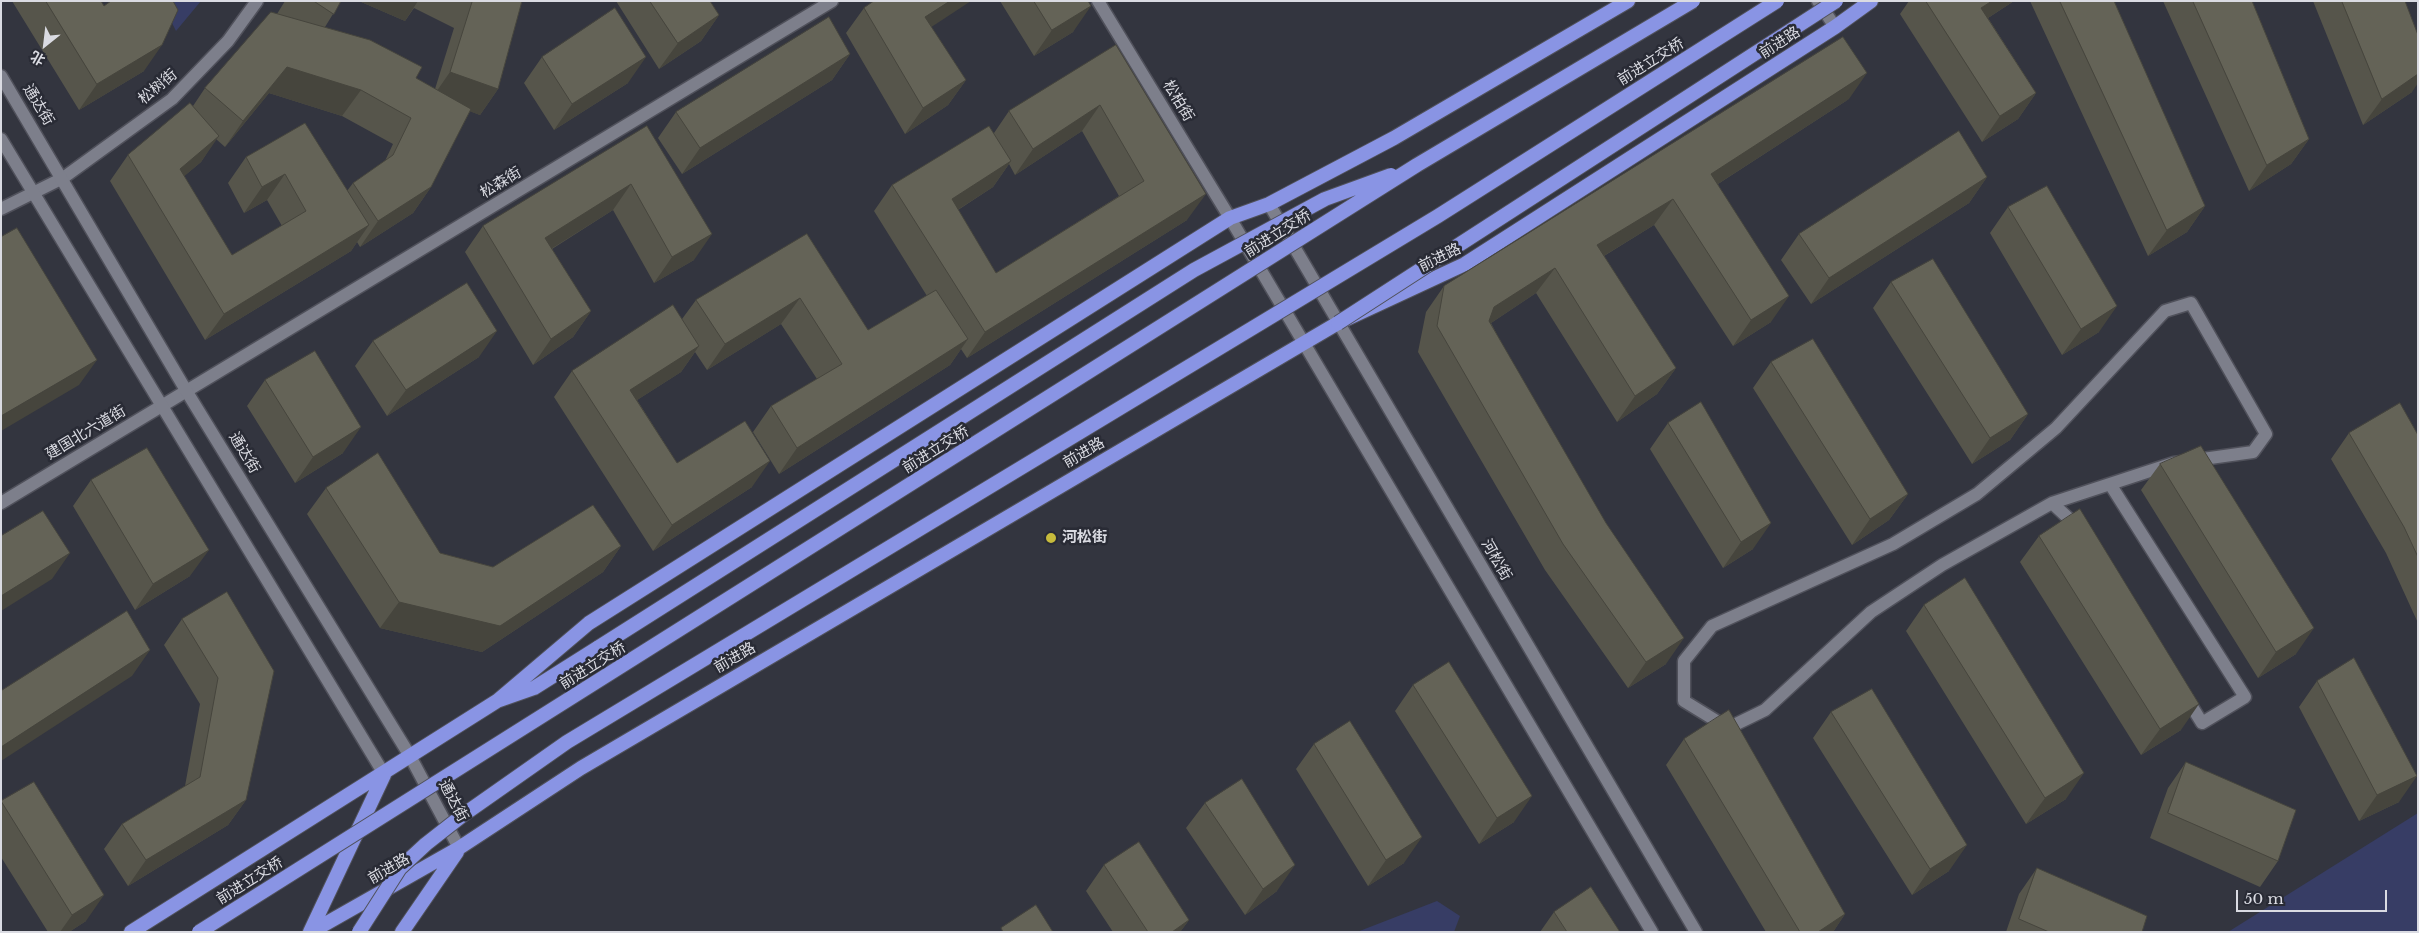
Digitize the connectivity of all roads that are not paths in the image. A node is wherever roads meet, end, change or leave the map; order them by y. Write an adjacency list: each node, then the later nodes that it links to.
1 (257, 1): 14 (street, 松树街)
2 (832, 1): 21 (street, 松森街)
3 (1098, 1): 18 (street, 松柏街)
4 (1628, 1): 16 (highway)
5 (1693, 1): 13 (highway, 前进立交桥, bridge)
6 (1777, 1): 35 (highway, 前进立交桥, bridge)
7 (1818, 1): 10 (street)
8 (1836, 1): 19 (highway, bridge)
9 (1871, 1): 10 (highway, 前进路)
10 (1835, 27): 19 (highway, 前进路)
11 (1, 76): 14 (street, 通达街)
12 (1, 139): 15 (street)
13 (1418, 166): 28 (highway, bridge); 33 (highway, 前进立交桥, bridge)
14 (62, 178): 15 (street, 松树街); 21 (street, 通达街)
15 (34, 193): 17 (street, 松树街); 22 (street)
16 (1269, 204): 18 (highway); 19 (street, 河松街)
17 (1, 210)
18 (1230, 218): 20 (street); 28 (highway)
19 (1338, 323): 20 (highway, 前进路); 38 (street, 河松街)
20 (1305, 342): 31 (highway, 前进路); 37 (street)
21 (187, 392): 22 (street, 建国北六道街); 29 (street, 通达街)
22 (163, 406): 24 (street, 建国北六道街); 30 (street)
23 (2110, 484): 25 (street); 25 (street); 27 (street)
24 (1, 503)
25 (2052, 503): 26 (street)
26 (2088, 543)
27 (2181, 690)
28 (497, 701): 29 (highway)
29 (410, 756): 30 (highway); 31 (street, 通达街)
30 (384, 774): 32 (highway); 34 (highway)
31 (459, 848): 34 (highway, 前进路); 36 (highway)
32 (131, 932)
33 (199, 932)
34 (311, 932)
35 (359, 932)
36 (402, 932)
37 (1652, 932)
38 (1696, 932)

